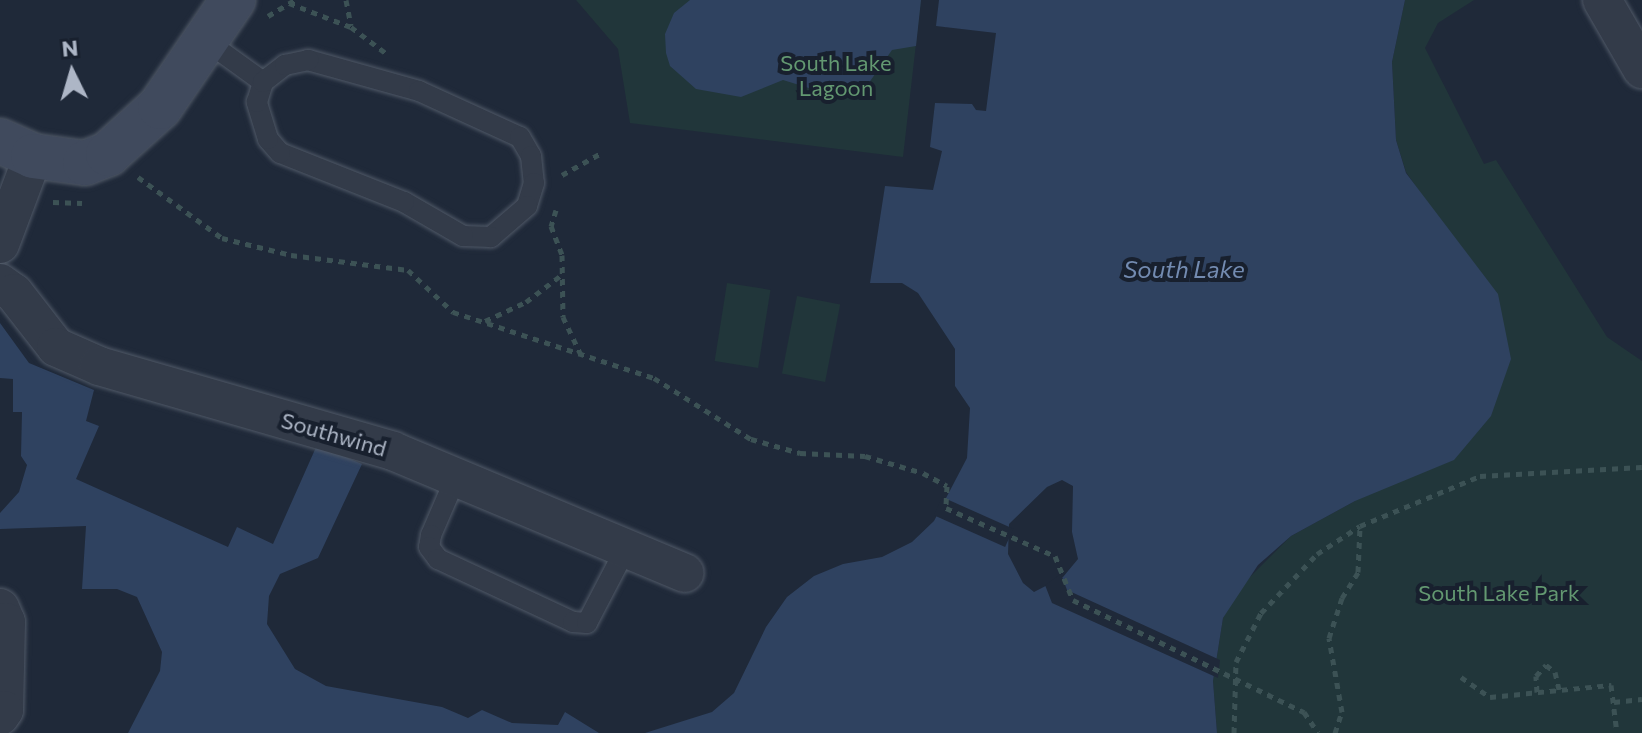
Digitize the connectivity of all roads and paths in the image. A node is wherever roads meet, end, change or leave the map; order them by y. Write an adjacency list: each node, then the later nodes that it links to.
1 (233, 0): 5 (street)
2 (346, 0): 4 (path)
3 (1602, 0): 6 (street)
4 (351, 27)
5 (205, 40): 7 (lane); 10 (street)
6 (1642, 69)
7 (263, 82): 7 (lane)
8 (16, 148): 10 (street); 12 (street)
9 (603, 152): 11 (path)
10 (108, 154): 15 (path)
11 (562, 175)
12 (0, 244)
13 (561, 275): 15 (path)
14 (0, 283): 17 (street, Southwind)
15 (485, 321): 29 (path, bridge)
16 (1642, 467): 18 (path)
17 (456, 477): 19 (street, Southwind); 19 (lane)
18 (1360, 526): 28 (path); 30 (path)
19 (626, 548): 20 (street, Southwind)
20 (685, 573)
21 (0, 608): 27 (street)
22 (1461, 677): 24 (path)
23 (1559, 690): 24 (path); 24 (path); 26 (path)
24 (1537, 692)
25 (1642, 699): 26 (path)
26 (1614, 702): 31 (path)
27 (0, 716)
28 (1234, 733)
29 (1318, 733)
30 (1335, 733)
31 (1617, 733)

